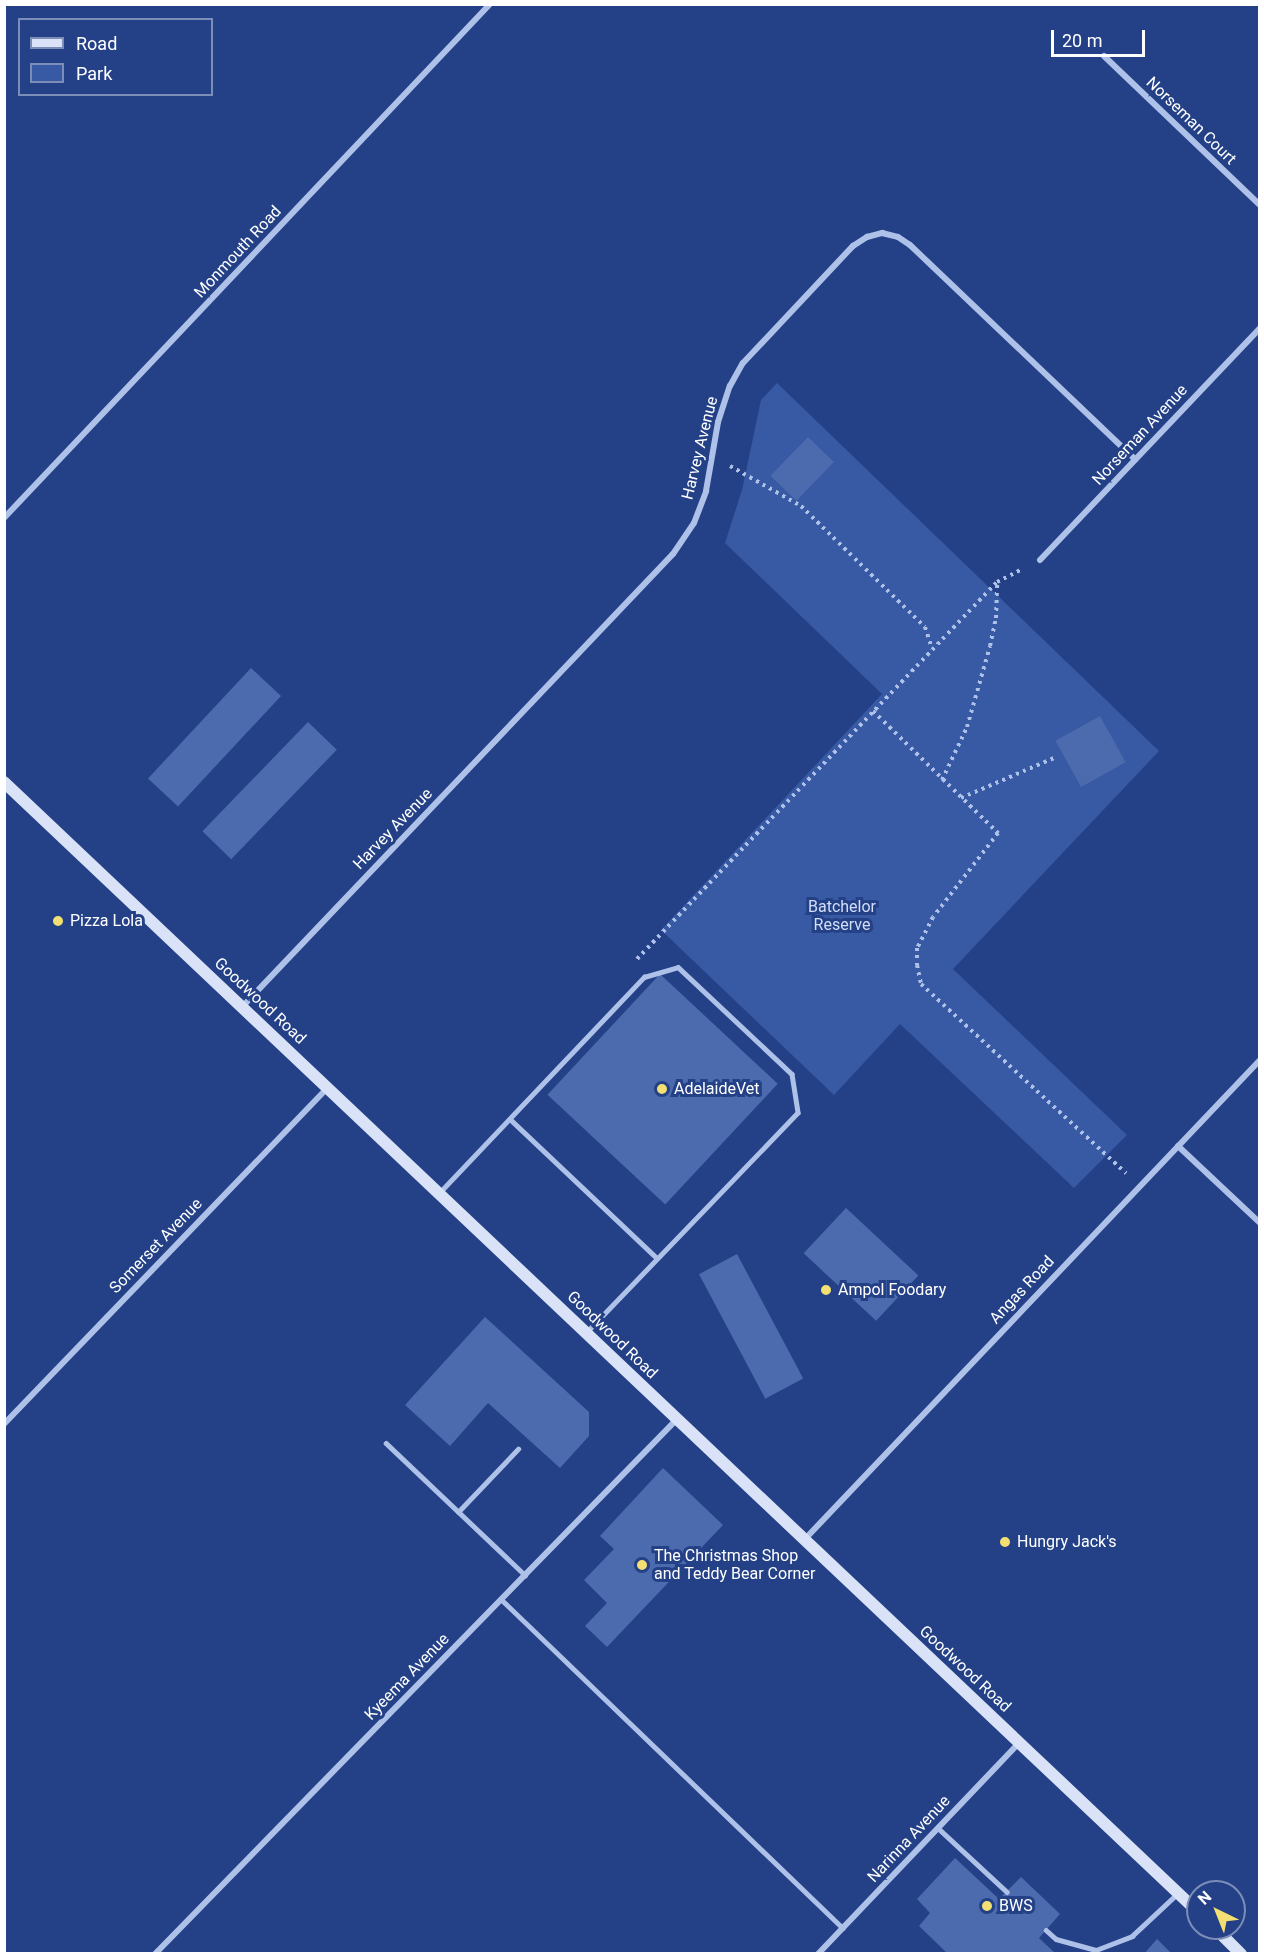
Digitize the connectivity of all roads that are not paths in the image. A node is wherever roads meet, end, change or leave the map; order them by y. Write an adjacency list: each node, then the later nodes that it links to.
1 (490, 4): 6 (street, Monmouth Road)
2 (1104, 56): 3 (street, Norseman Court)
3 (1260, 205)
4 (1260, 328): 5 (street, Norseman Avenue)
5 (1136, 459): 7 (street, Norseman Avenue); 9 (street, Harvey Avenue)
6 (4, 518)
7 (1040, 560)
8 (4, 782): 9 (main road, Goodwood Road)
9 (242, 1007): 11 (main road, Goodwood Road)
10 (1260, 1060): 13 (street, Angas Road)
11 (328, 1088): 14 (main road, Goodwood Road); 19 (street, Somerset Avenue)
12 (510, 1119): 14 (lane); 16 (lane); 16 (lane)
13 (1178, 1146): 15 (street); 23 (street, Angas Road)
14 (439, 1193): 17 (main road, Goodwood Road)
15 (1260, 1223)
16 (657, 1258): 17 (lane)
17 (586, 1333): 18 (main road, Goodwood Road)
18 (677, 1419): 23 (main road, Goodwood Road); 24 (street, Kyeema Avenue)
19 (4, 1424)
20 (386, 1443): 22 (lane)
21 (518, 1449): 22 (lane)
22 (458, 1512): 24 (lane)
23 (805, 1540): 26 (main road, Goodwood Road)
24 (525, 1575): 25 (street, Kyeema Avenue)
25 (502, 1600): 31 (lane); 34 (street, Kyeema Avenue)
26 (1019, 1743): 27 (street, Narinna Avenue); 29 (main road, Goodwood Road)
27 (938, 1828): 28 (lane); 31 (street, Narinna Avenue)
28 (1007, 1892)
29 (1178, 1893): 30 (main road, Goodwood Road); 32 (lane)
30 (1186, 1901)
31 (843, 1928): 35 (street, Narinna Avenue)
32 (1046, 1930)
33 (1227, 1940): 36 (main road)
34 (155, 1953)
35 (818, 1953)
36 (1241, 1953)

